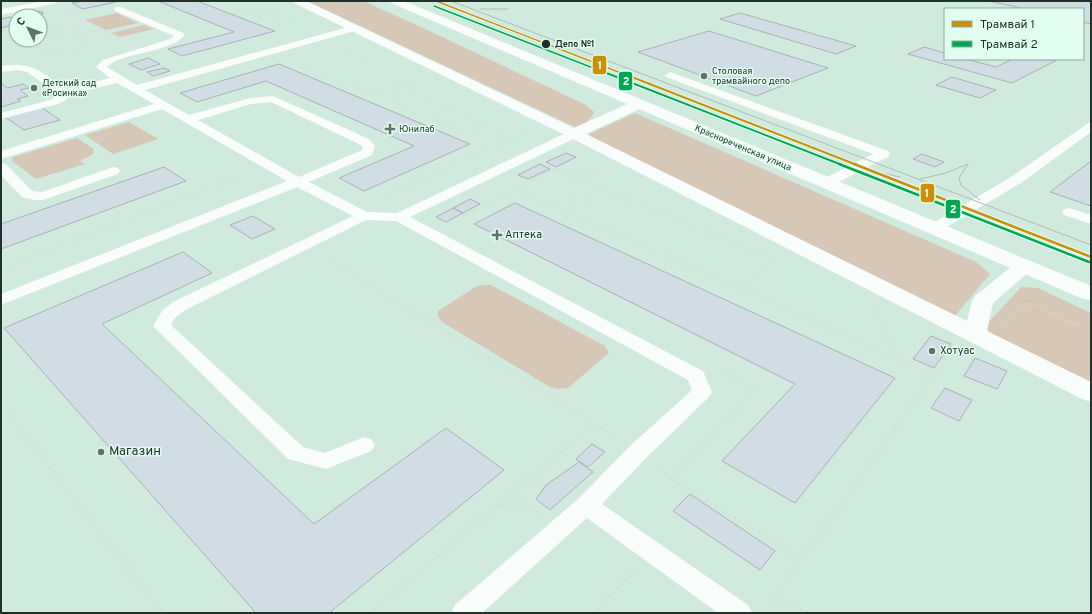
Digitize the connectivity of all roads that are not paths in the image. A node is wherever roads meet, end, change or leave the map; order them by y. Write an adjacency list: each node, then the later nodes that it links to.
1 (56, 1): 5 (lane)
2 (395, 1): 12 (street, Краснореченская улица)
3 (293, 5): 6 (street)
4 (118, 9): 9 (lane)
5 (1, 12)
6 (355, 28): 10 (lane); 17 (street)
7 (1, 69): 11 (lane)
8 (670, 75): 22 (lane)
9 (118, 79): 10 (lane); 11 (lane)
10 (136, 88): 13 (lane)
11 (64, 93): 14 (lane)
12 (639, 104): 17 (street); 22 (street, Краснореченская улица)
13 (164, 105): 15 (lane); 18 (lane)
14 (1, 116)
15 (188, 119): 21 (lane); 21 (lane)
16 (1091, 126): 27 (lane)
17 (574, 134): 25 (lane); 31 (street)
18 (1, 155)
19 (1, 167): 20 (lane)
20 (113, 171)
21 (298, 182): 24 (lane); 30 (lane)
22 (826, 183): 27 (street, Краснореченская улица)
23 (1069, 212): 26 (lane)
24 (358, 214): 25 (lane); 33 (lane)
25 (399, 217): 34 (lane)
26 (1091, 220)
27 (935, 228): 28 (street, Краснореченская улица)
28 (1024, 266): 29 (street, Краснореченская улица); 31 (street)
29 (1091, 294)
30 (1, 300)
31 (966, 339): 32 (street)
32 (1091, 394)
33 (364, 445)
34 (586, 505): 35 (lane); 36 (lane)
35 (464, 613)
36 (739, 613)

